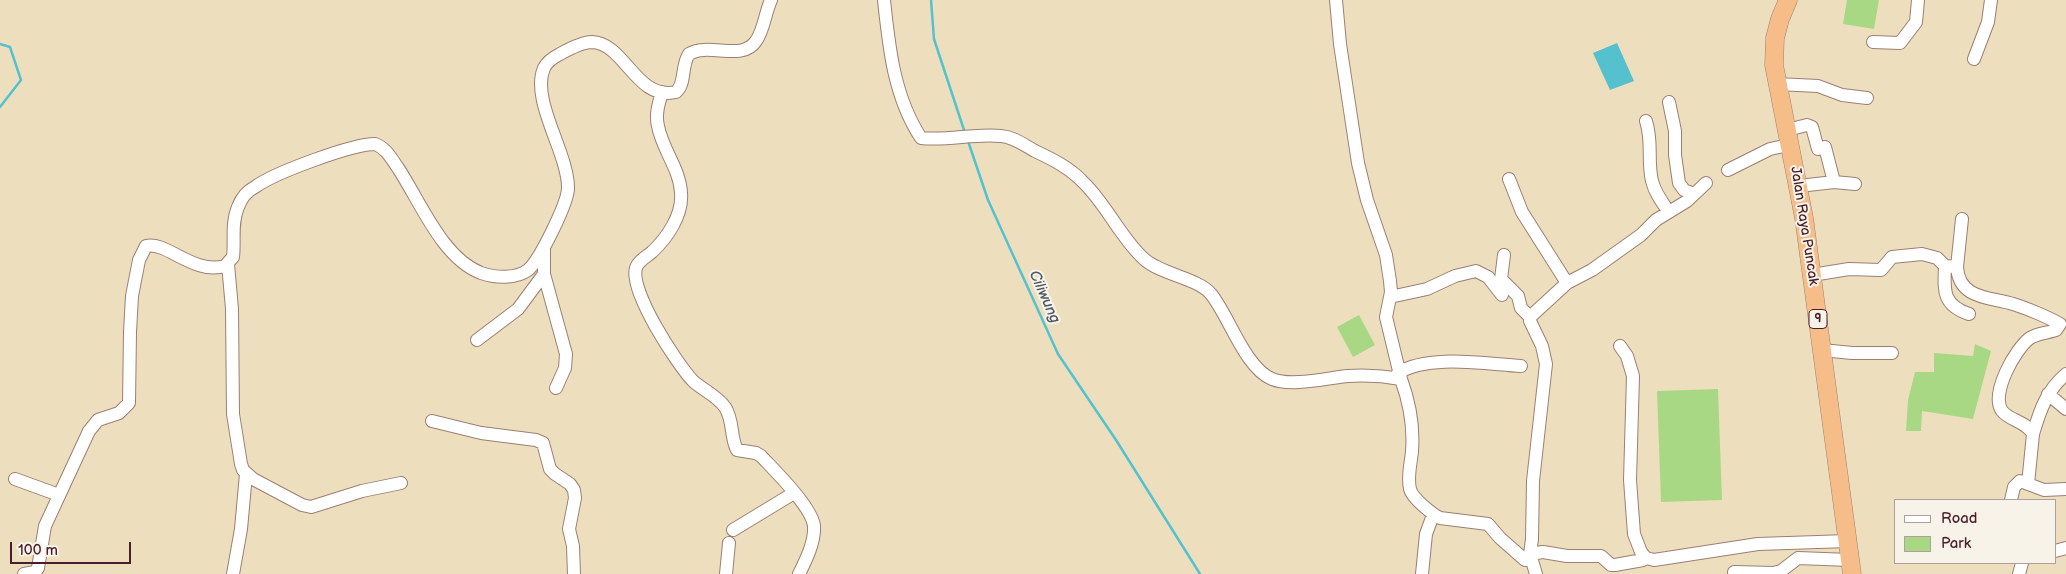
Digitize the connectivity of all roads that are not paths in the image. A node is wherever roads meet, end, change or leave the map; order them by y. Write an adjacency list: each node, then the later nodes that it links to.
1 (771, 0): 10 (street)
2 (884, 0): 41 (street)
3 (1336, 0): 32 (street)
4 (1788, 0): 9 (highway, Jalan Raya Puncak / 9)
5 (1918, 0): 7 (street)
6 (1991, 0): 8 (street)
7 (1873, 42)
8 (1974, 59)
9 (1776, 84): 11 (street); 14 (highway, Jalan Raya Puncak / 9)
10 (662, 92): 24 (street); 52 (street)
11 (1867, 98)
12 (1669, 102): 21 (street)
13 (1646, 121): 22 (street)
14 (1785, 138): 15 (street); 17 (street); 20 (highway, Jalan Raya Puncak / 9)
15 (1728, 170)
16 (1509, 179): 30 (street)
17 (1834, 182): 19 (street); 20 (street)
18 (1706, 183): 21 (street)
19 (1855, 184)
20 (1799, 186): 29 (highway, Jalan Raya Puncak / 9)
21 (1694, 194): 22 (street)
22 (1670, 212): 30 (street)
23 (1962, 218): 27 (street)
24 (544, 245): 26 (street); 28 (street)
25 (1504, 255): 34 (street)
26 (228, 264): 47 (street); 53 (street)
27 (1951, 266): 29 (street); 33 (street); 46 (street)
28 (544, 274): 35 (street); 42 (street)
29 (1812, 274): 37 (highway, Jalan Raya Puncak / 9)
30 (1567, 283): 34 (street)
31 (1502, 296): 32 (street)
32 (1390, 297): 41 (street)
33 (1969, 314)
34 (1530, 317): 60 (street)
35 (477, 340)
36 (1620, 346): 61 (street)
37 (1822, 350): 38 (street); 58 (highway, Jalan Raya Puncak / 9)
38 (1892, 353)
39 (1520, 366): 41 (street)
40 (2066, 374): 43 (street)
41 (1400, 376): 56 (street)
42 (556, 388)
43 (2048, 394): 44 (street); 46 (street)
44 (2066, 410)
45 (432, 421): 66 (street)
46 (2033, 434): 50 (street)
47 (246, 474): 49 (street); 65 (street)
48 (15, 479): 53 (street)
49 (401, 483)
50 (2028, 484): 54 (street); 55 (street)
51 (2066, 489): 54 (street)
52 (794, 493): 57 (street); 68 (street)
53 (59, 495): 64 (street)
54 (2044, 495)
55 (2011, 499)
56 (1433, 515): 60 (street); 69 (street)
57 (733, 530)
58 (1848, 541): 61 (street); 62 (highway, Jalan Raya Puncak / 9)
59 (729, 543): 67 (street)
60 (1530, 554): 61 (street); 70 (street)
61 (1646, 558)
62 (1851, 567): 63 (street)
63 (1734, 572)
64 (32, 573)
65 (233, 574)
66 (574, 574)
67 (726, 574)
68 (799, 574)
69 (1422, 574)
70 (1536, 574)

